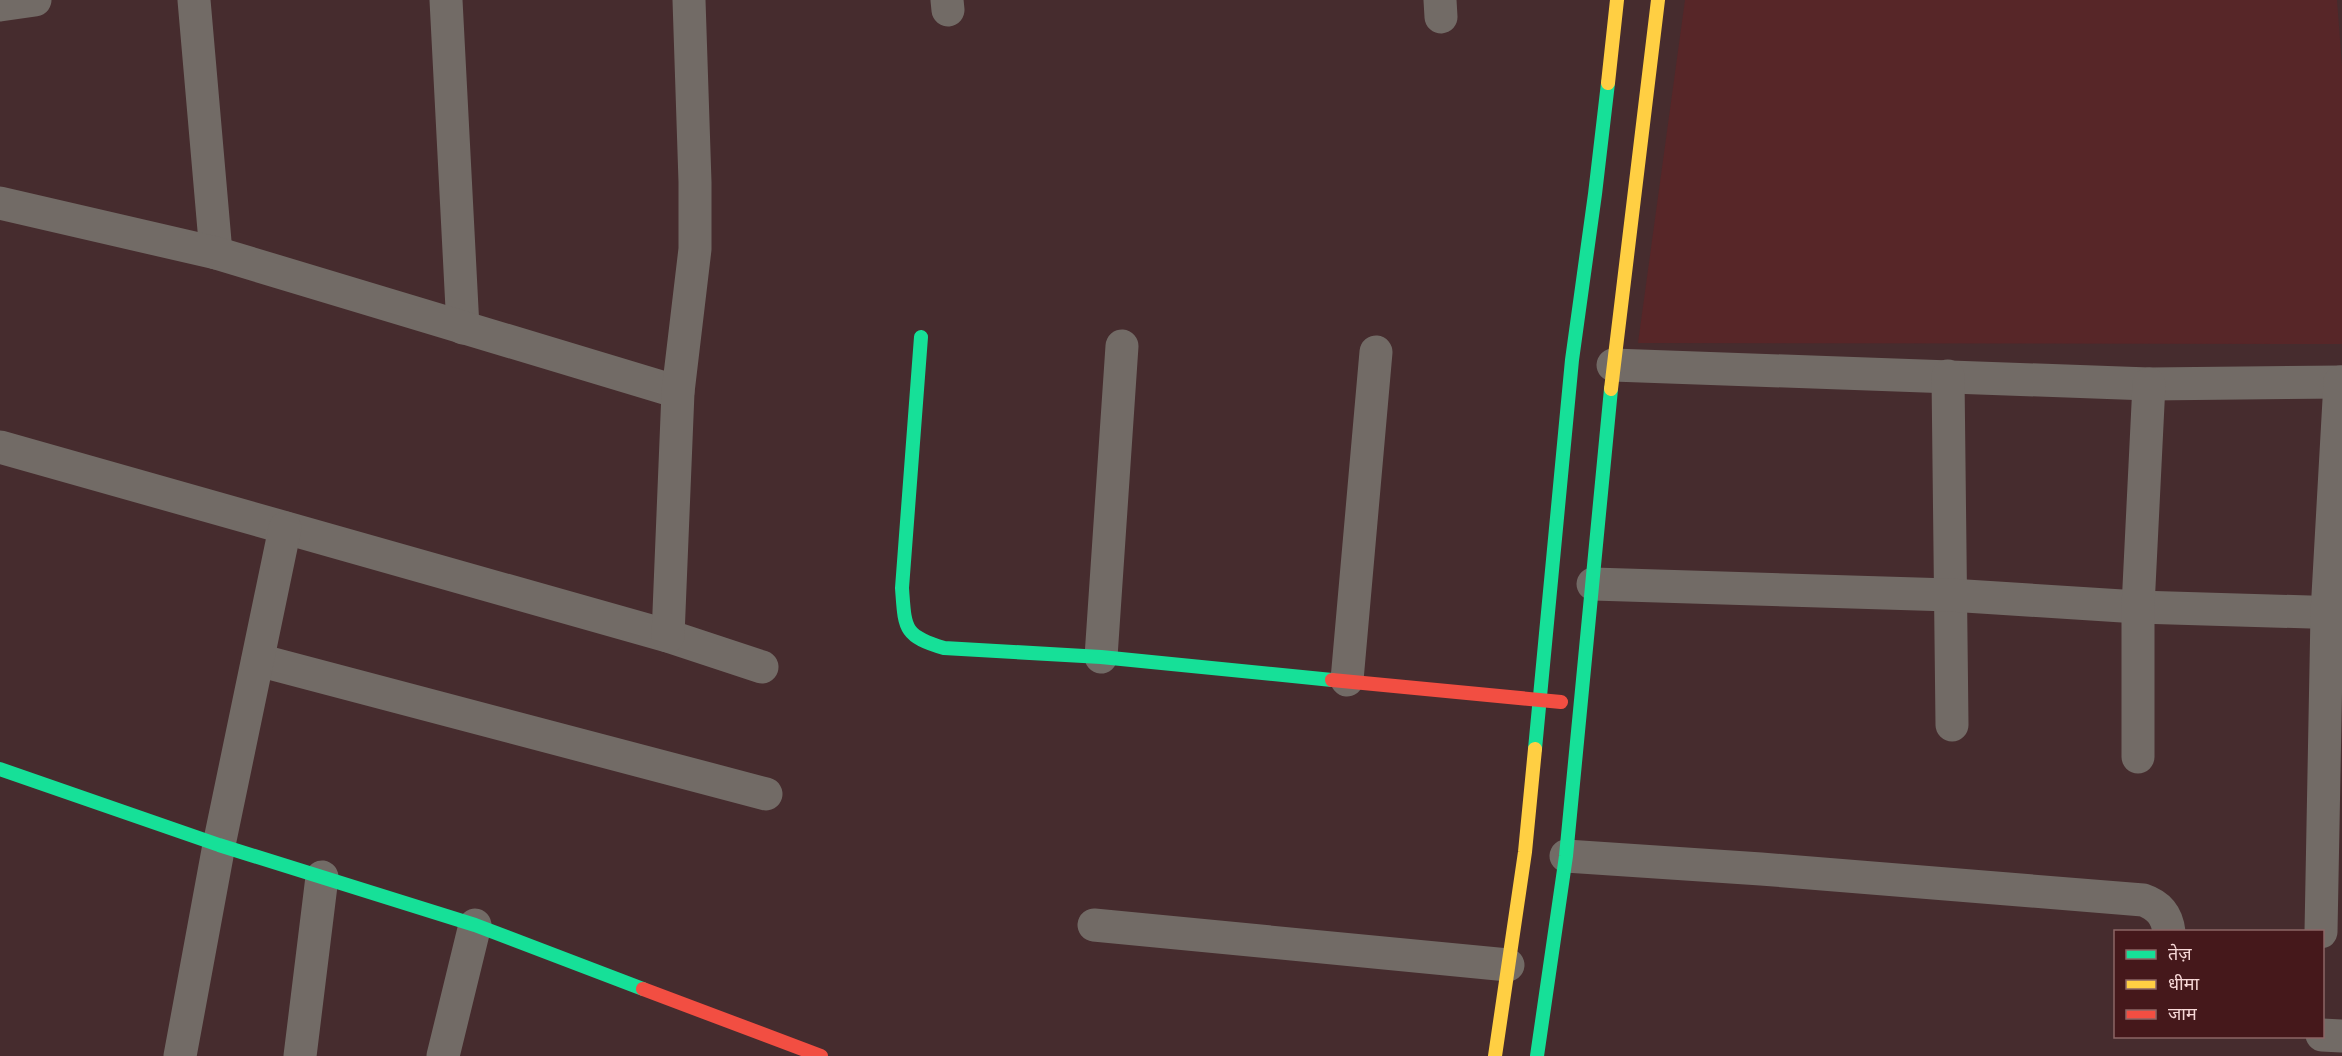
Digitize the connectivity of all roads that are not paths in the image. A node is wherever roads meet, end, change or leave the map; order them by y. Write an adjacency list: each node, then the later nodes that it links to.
1 (35, 0): 7 (street)
2 (195, 0): 9 (street)
3 (446, 0): 10 (street)
4 (688, 0): 18 (street)
5 (1617, 0): 30 (main road)
6 (1658, 0): 14 (main road)
7 (0, 5)
8 (0, 202): 9 (street)
9 (216, 253): 10 (street)
10 (463, 327): 18 (street)
11 (921, 337): 26 (main road)
12 (1122, 346): 26 (street)
13 (1377, 352): 29 (street)
14 (1613, 365): 15 (street); 21 (main road)
15 (1948, 376): 17 (street); 22 (street)
16 (2341, 382): 17 (street); 24 (street)
17 (2148, 384): 23 (street)
18 (678, 392): 25 (street)
19 (0, 447): 20 (street)
20 (285, 528): 25 (street); 27 (street)
21 (1593, 584): 22 (street); 31 (main road)
22 (1950, 595): 23 (street); 32 (street)
23 (2138, 607): 24 (street); 33 (street)
24 (2334, 613): 42 (street)
25 (668, 636): 28 (street)
26 (1101, 657): 29 (main road)
27 (258, 660): 35 (street); 36 (street)
28 (762, 667)
29 (1347, 680): 30 (main road)
30 (1540, 700): 31 (main road); 43 (main road)
31 (1581, 704): 37 (main road)
32 (1952, 724)
33 (2138, 757)
34 (0, 769): 36 (main road)
35 (766, 794)
36 (219, 844): 38 (main road); 46 (street)
37 (1566, 856): 41 (street); 51 (main road)
38 (322, 877): 39 (main road); 47 (street)
39 (475, 925): 48 (street); 49 (main road)
40 (1094, 925): 43 (street)
41 (2169, 930)
42 (2321, 930)
43 (1508, 965): 50 (main road)
44 (2324, 1035): 45 (street)
45 (2342, 1036)
46 (180, 1056)
47 (300, 1056)
48 (443, 1056)
49 (821, 1056)
50 (1496, 1056)
51 (1537, 1056)

